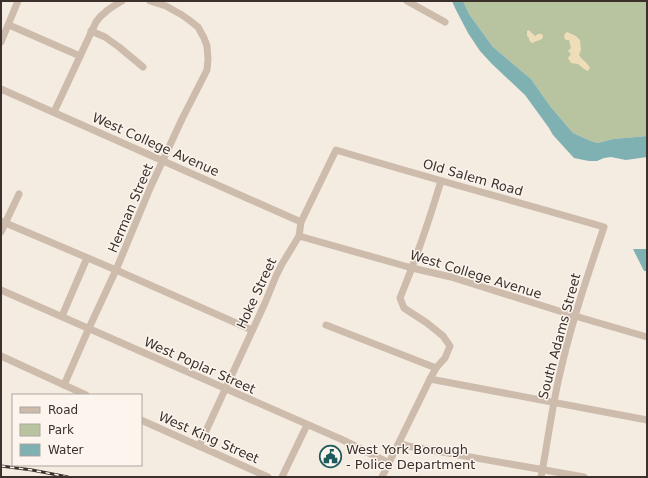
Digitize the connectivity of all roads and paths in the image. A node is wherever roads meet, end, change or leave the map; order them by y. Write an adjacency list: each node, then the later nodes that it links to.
1 (18, 1): 7 (street)
2 (122, 1): 5 (street)
3 (150, 1): 15 (street, Herman Street)
4 (407, 1): 6 (street)
5 (113, 3): 8 (street)
6 (445, 22)
7 (9, 24): 9 (street); 10 (street)
8 (91, 31): 10 (street); 11 (street)
9 (1, 42)
10 (80, 56): 13 (street)
11 (143, 67)
12 (1, 89): 13 (street, West College Avenue)
13 (54, 112): 15 (street, West College Avenue)
14 (336, 150): 16 (street, Old Salem Road); 19 (street, Hoke Street)
15 (164, 160): 19 (street, West College Avenue); 25 (street, Herman Street)
16 (441, 181): 20 (street, Old Salem Road); 24 (street)
17 (19, 194): 18 (street)
18 (3, 222): 21 (street); 23 (street)
19 (302, 222): 22 (street, Hoke Street)
20 (604, 227): 28 (street, South Adams Street)
21 (1, 232)
22 (299, 236): 24 (street, West College Avenue); 31 (street, Hoke Street)
23 (87, 258): 25 (street); 27 (street)
24 (412, 268): 28 (street, West College Avenue); 34 (street)
25 (116, 270): 30 (street, Herman Street); 31 (street)
26 (1, 290): 27 (street, West Poplar Street)
27 (62, 316): 30 (street, West Poplar Street)
28 (575, 316): 32 (street, West College Avenue); 39 (street, South Adams Street)
29 (326, 325): 34 (street)
30 (89, 328): 36 (street, Herman Street); 37 (street, West Poplar Street)
31 (252, 330): 37 (street, Hoke Street)
32 (647, 337)
33 (1, 356): 36 (street)
34 (436, 368): 35 (street)
35 (430, 379): 39 (street); 43 (street)
36 (64, 385): 38 (street)
37 (225, 389): 42 (street, West Poplar Street); 44 (street, Hoke Street)
38 (84, 394)
39 (553, 402): 41 (street); 46 (street, South Adams Street)
40 (142, 420): 44 (street, West King Street)
41 (647, 420)
42 (307, 425): 45 (street, West Poplar Street); 48 (street)
43 (399, 443): 45 (street); 46 (street)
44 (200, 446): 47 (street, West King Street)
45 (389, 463): 49 (street)
46 (542, 473): 50 (street)
47 (268, 477)
48 (282, 477)
49 (382, 477)
50 (584, 477)

